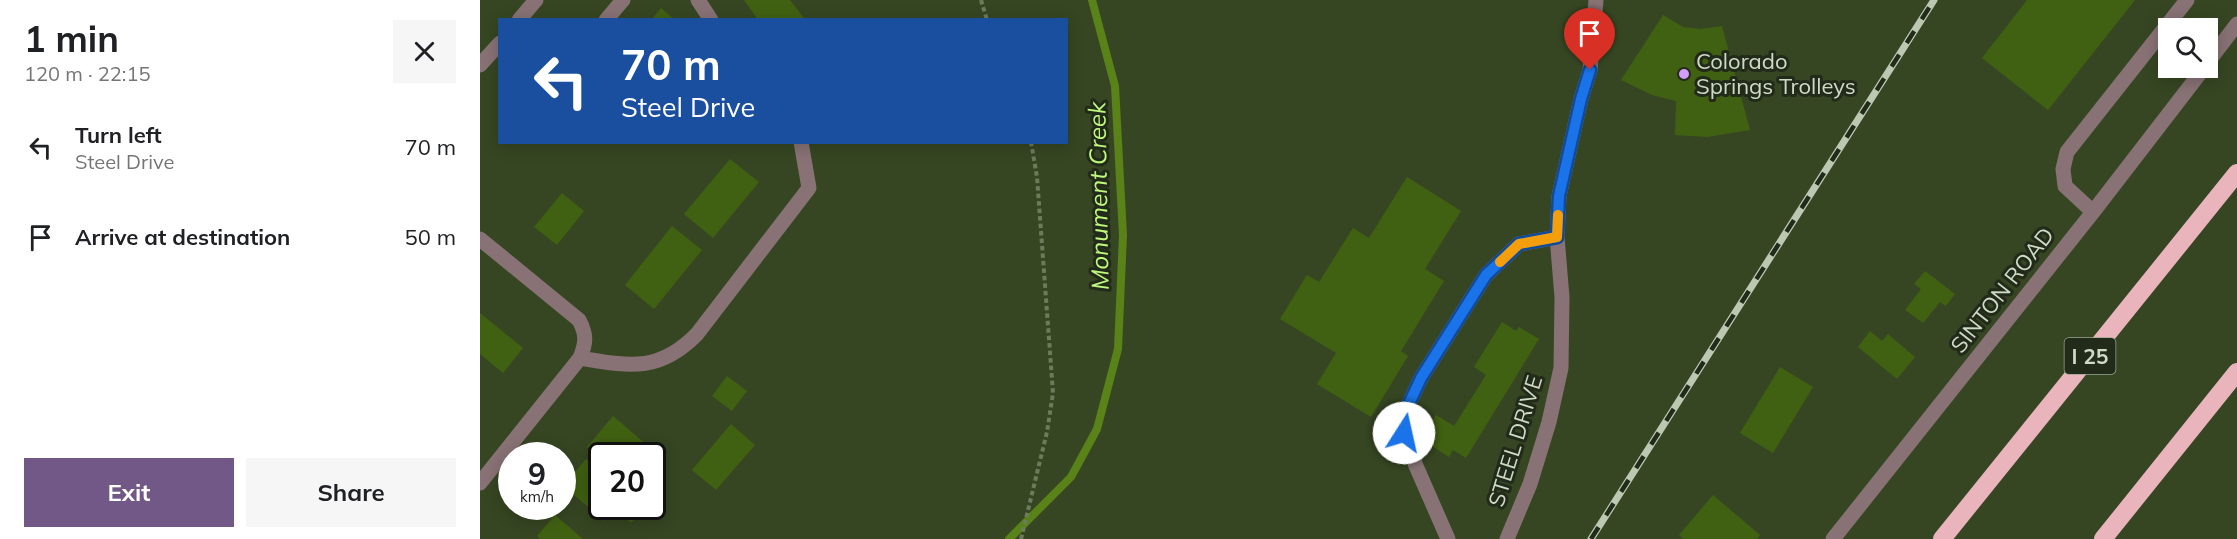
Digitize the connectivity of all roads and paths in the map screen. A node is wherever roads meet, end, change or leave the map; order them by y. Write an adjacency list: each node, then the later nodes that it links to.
1 (536, 0): 7 (street)
2 (622, 0): 8 (street)
3 (698, 0): 9 (street)
4 (981, 0): 10 (path)
5 (1596, 0): 20 (street, STEEL DRIVE)
6 (2187, 0): 19 (street)
7 (521, 18)
8 (608, 18)
9 (710, 18)
10 (986, 18)
11 (2237, 24): 13 (street)
12 (498, 45): 14 (street)
13 (2218, 49)
14 (480, 65)
15 (2196, 78): 19 (street, SINTON ROAD)
16 (801, 144): 22 (street)
17 (1031, 144): 26 (path)
18 (2237, 172): 29 (highway, I 25)
19 (2093, 212): 28 (street, SINTON ROAD)
20 (1557, 237): 25 (street); 27 (street, STEEL DRIVE)
21 (480, 239): 22 (street)
22 (583, 351): 24 (street)
23 (2237, 372): 30 (highway)
24 (480, 483)
25 (1445, 533)
26 (1022, 539)
27 (1507, 539)
28 (1833, 539)
29 (1942, 539)
30 (2103, 539)

